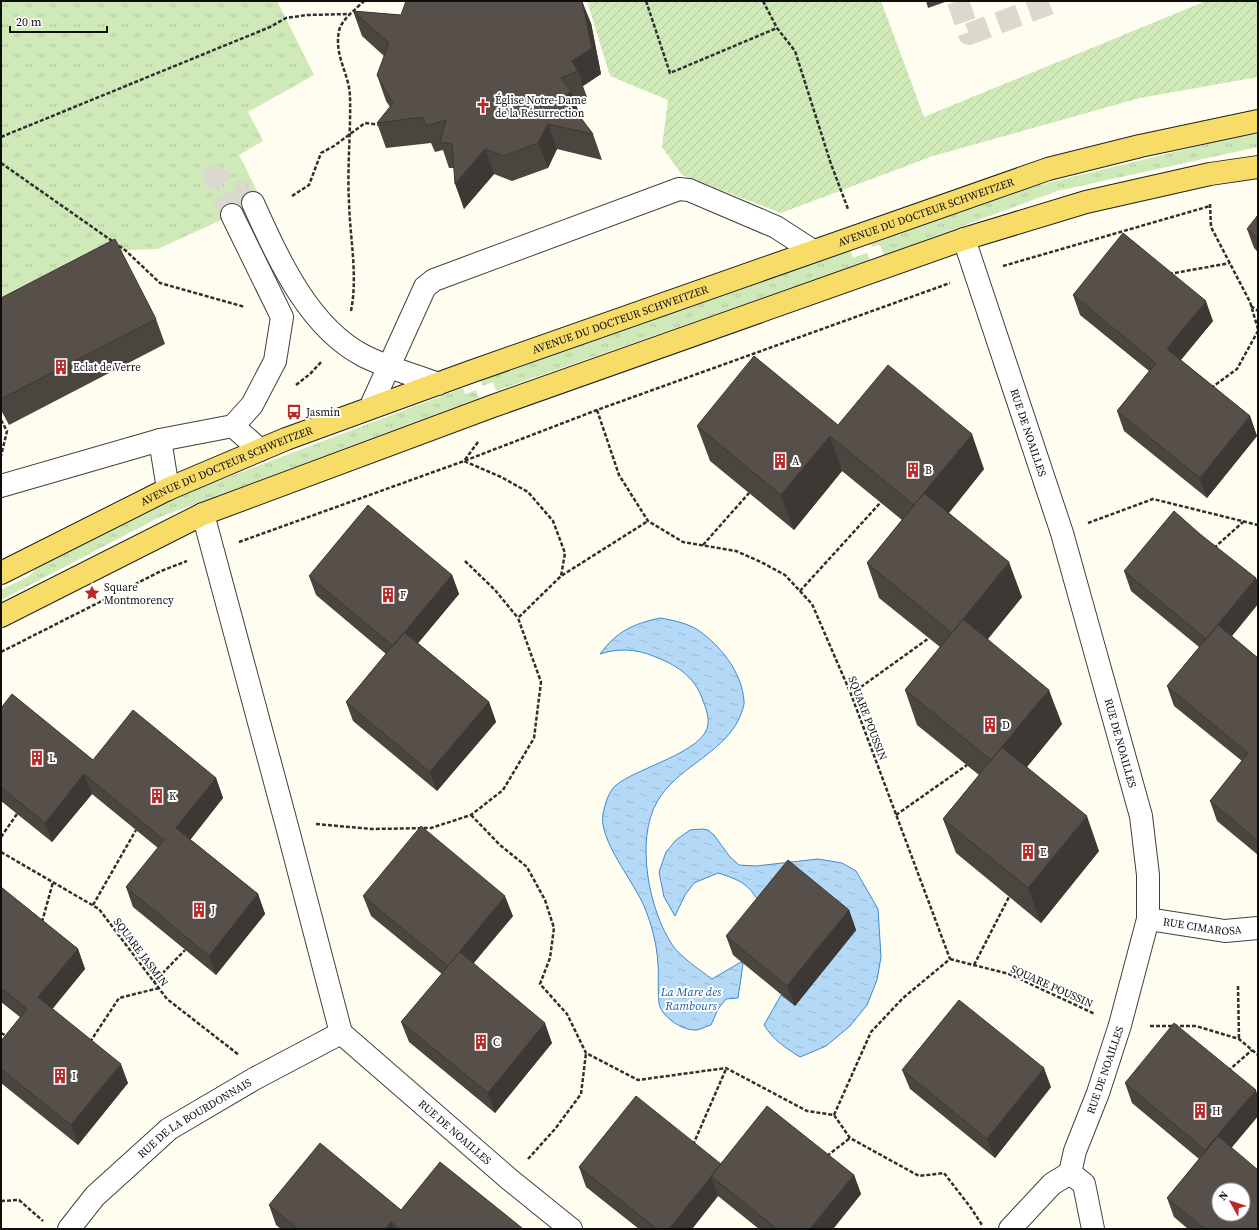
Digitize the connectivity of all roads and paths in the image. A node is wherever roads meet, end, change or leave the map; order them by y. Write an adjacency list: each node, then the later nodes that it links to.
1 (364, 1): 4 (path)
2 (646, 1): 5 (path)
3 (763, 1): 5 (path)
4 (350, 14): 8 (path); 9 (path)
5 (777, 28): 16 (path)
6 (1258, 121): 19 (main road, AVENUE DU DOCTEUR SCHWEITZER)
7 (385, 126): 8 (path)
8 (348, 136): 13 (path); 27 (path)
9 (1, 138)
10 (1, 163): 25 (path)
11 (1258, 167): 12 (main road)
12 (1210, 174): 15 (path); 18 (main road)
13 (292, 196)
14 (253, 203): 27 (street)
15 (1210, 206): 20 (path); 21 (path)
16 (850, 214)
17 (232, 215): 25 (street)
18 (964, 239): 21 (street, RUE DE NOAILLES); 32 (main road)
19 (813, 251): 28 (street); 29 (main road, AVENUE DU DOCTEUR SCHWEITZER)
20 (1230, 263): 22 (path); 23 (path)
21 (976, 274): 34 (path); 49 (street, RUE DE NOAILLES)
22 (1165, 274)
23 (1251, 306): 24 (path); 26 (path)
24 (1258, 311)
25 (282, 317): 36 (street)
26 (1258, 330): 31 (path)
27 (340, 339): 28 (street); 30 (path)
28 (388, 366): 29 (street); 33 (street)
29 (438, 384): 33 (main road, AVENUE DU DOCTEUR SCHWEITZER)
30 (293, 387)
31 (1209, 389)
32 (493, 406): 40 (path); 45 (main road)
33 (370, 408): 38 (main road, AVENUE DU DOCTEUR SCHWEITZER)
34 (597, 410): 40 (path); 46 (path, SQUARE POUSSIN)
35 (1, 420): 39 (path)
36 (233, 426): 37 (street); 38 (street)
37 (160, 440): 41 (street); 42 (street)
38 (260, 450): 42 (main road, AVENUE DU DOCTEUR SCHWEITZER)
39 (1, 457)
40 (464, 461): 52 (path); 55 (path)
41 (1, 486)
42 (168, 489): 54 (main road, AVENUE DU DOCTEUR SCHWEITZER)
43 (749, 493): 50 (path)
44 (881, 502): 56 (path)
45 (204, 514): 52 (street); 57 (main road)
46 (648, 521): 50 (path, SQUARE POUSSIN); 55 (path)
47 (1244, 522): 48 (path); 49 (path); 51 (path)
48 (1258, 525)
49 (1062, 533): 73 (street, RUE DE NOAILLES)
50 (703, 546): 56 (path, SQUARE POUSSIN)
51 (1212, 549)
52 (213, 552): 60 (path); 67 (street)
53 (466, 562): 58 (path)
54 (1, 573)
55 (561, 576): 58 (path)
56 (800, 591): 61 (path, SQUARE POUSSIN)
57 (1, 616)
58 (518, 618): 64 (path)
59 (929, 638): 61 (path)
60 (1, 652)
61 (851, 694): 65 (path, SQUARE POUSSIN)
62 (967, 765): 65 (path)
63 (17, 814): 68 (path)
64 (471, 815): 67 (path); 89 (path)
65 (896, 815): 77 (path, SQUARE POUSSIN)
66 (136, 830): 72 (path)
67 (288, 830): 84 (street)
68 (1, 837)
69 (1, 852): 70 (path, SQUARE JASMIN)
70 (53, 882): 72 (path, SQUARE JASMIN); 74 (path)
71 (1009, 897): 78 (path)
72 (93, 905): 79 (path, SQUARE JASMIN)
73 (1148, 920): 75 (street, RUE CIMAROSA); 82 (street, RUE DE NOAILLES)
74 (41, 924)
75 (1258, 928)
76 (185, 950): 79 (path)
77 (950, 959): 78 (path, SQUARE POUSSIN); 94 (path)
78 (974, 965): 82 (path, SQUARE POUSSIN)
79 (154, 982): 81 (path, SQUARE JASMIN)
80 (1238, 986): 86 (path)
81 (159, 988): 87 (path); 93 (path, SQUARE JASMIN)
82 (1120, 1025): 86 (path); 98 (street, RUE DE NOAILLES)
83 (1, 1033): 85 (path)
84 (341, 1033): 93 (street, RUE DE LA BOURDONNAIS); 99 (street, RUE DE NOAILLES)
85 (8, 1036)
86 (1239, 1039): 88 (path)
87 (90, 1043)
88 (1252, 1050): 90 (path); 92 (path)
89 (586, 1053): 91 (path); 99 (path)
90 (1258, 1055)
91 (726, 1068): 94 (path); 96 (path)
92 (1222, 1076)
93 (254, 1079): 102 (street, RUE DE LA BOURDONNAIS)
94 (834, 1115): 95 (path)
95 (850, 1138): 97 (path); 104 (path)
96 (690, 1152)
97 (825, 1156)
98 (1070, 1172): 105 (street); 106 (street)
99 (508, 1179): 103 (street, RUE DE NOAILLES)
100 (1, 1201): 101 (path)
101 (47, 1224)
102 (69, 1229)
103 (571, 1229)
104 (984, 1229)
105 (1010, 1229)
106 (1093, 1229)

